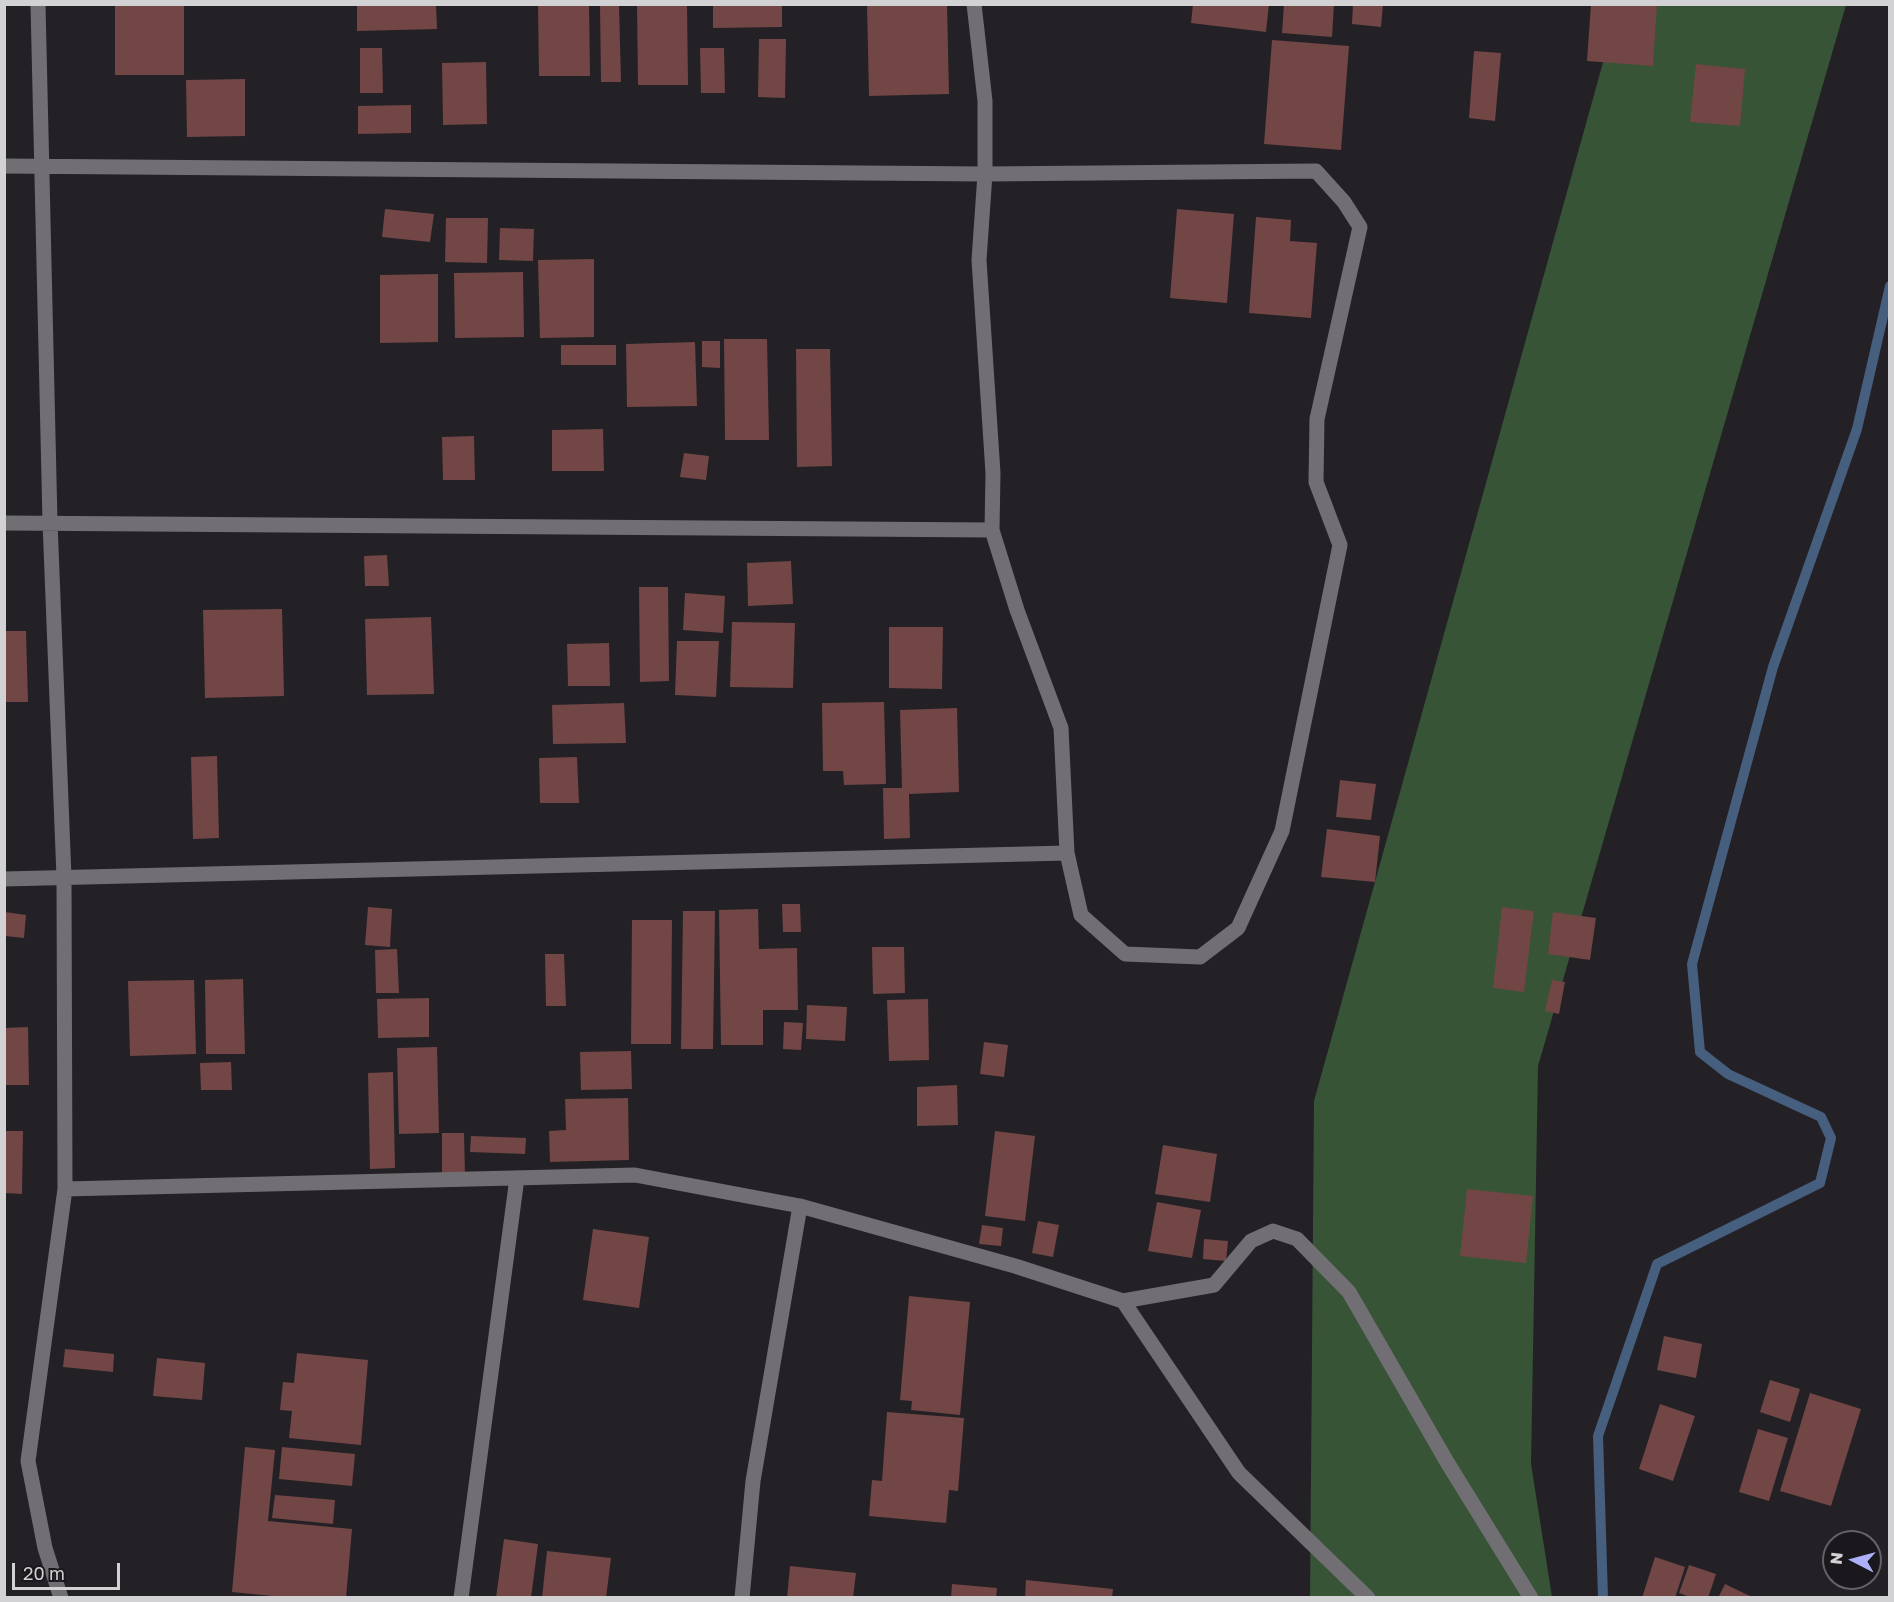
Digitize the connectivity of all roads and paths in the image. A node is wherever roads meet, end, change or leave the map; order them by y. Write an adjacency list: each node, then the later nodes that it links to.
1 (38, 4): 4 (street)
2 (974, 4): 5 (street)
3 (4, 166): 4 (street)
4 (42, 166): 5 (street); 6 (street)
5 (985, 174): 8 (street); 9 (street)
6 (50, 522): 7 (street); 8 (street); 10 (street)
7 (4, 523)
8 (992, 530): 9 (street)
9 (1067, 853): 10 (street)
10 (64, 877): 11 (street); 13 (street)
11 (4, 879)
12 (517, 1178): 13 (street); 14 (street); 17 (street)
13 (65, 1189): 16 (street)
14 (800, 1206): 15 (street); 18 (street)
15 (1123, 1301): 19 (street); 20 (street)
16 (61, 1598)
17 (461, 1598)
18 (741, 1598)
19 (1368, 1598)
20 (1531, 1598)

